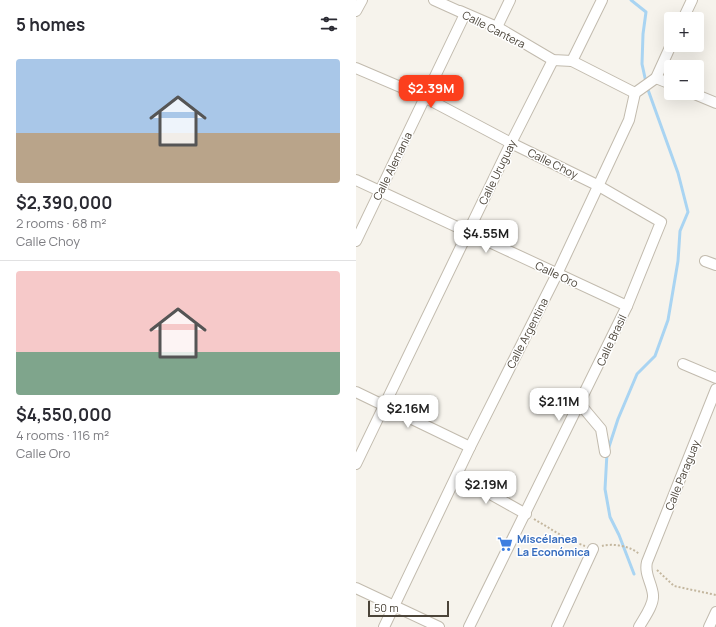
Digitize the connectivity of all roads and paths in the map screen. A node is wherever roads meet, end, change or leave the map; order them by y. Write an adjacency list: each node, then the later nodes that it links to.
1 (362, 0): 6 (street)
2 (434, 0): 8 (street)
3 (510, 0): 9 (street)
4 (602, 0): 12 (street)
5 (692, 0): 7 (street)
6 (356, 11)
7 (686, 12)
8 (465, 14): 9 (street, Calle Cantera); 17 (street, Calle Alemania)
9 (497, 27): 11 (street, Calle Cantera)
10 (668, 52): 14 (street)
11 (553, 60): 12 (street); 20 (street, Calle Uruguay)
12 (572, 61): 16 (street)
13 (356, 68): 17 (street, Calle Choy)
14 (656, 78): 15 (street); 16 (street)
15 (664, 81)
16 (635, 93): 22 (street, Calle Argentina)
17 (424, 97): 20 (street, Calle Choy); 23 (street, Calle Alemania)
18 (704, 98): 19 (street)
19 (716, 103)
20 (511, 143): 22 (street, Calle Choy); 25 (street, Calle Uruguay)
21 (356, 180): 23 (street, Calle Oro)
22 (597, 185): 24 (street, Calle Choy); 29 (street, Calle Argentina)
23 (379, 192): 25 (street, Calle Oro); 26 (street, Calle Alemania)
24 (661, 222): 30 (street, Calle Brasil)
25 (468, 233): 29 (street, Calle Oro); 36 (street, Calle Uruguay)
26 (356, 241)
27 (705, 261): 28 (street)
28 (716, 265)
29 (557, 274): 30 (street, Calle Oro); 37 (street, Calle Argentina)
30 (627, 306): 35 (street, Calle Brasil)
31 (683, 364): 32 (street)
32 (716, 378)
33 (716, 389): 52 (street, Calle Paraguay)
34 (356, 392): 36 (street)
35 (580, 404): 38 (street); 41 (street, Calle Brasil)
36 (384, 405): 37 (street); 39 (street, Calle Uruguay)
37 (470, 447): 40 (street, Calle Argentina)
38 (605, 452)
39 (356, 464)
40 (458, 476): 41 (street); 46 (street, Calle Argentina)
41 (526, 514): 50 (street, Calle Brasil)
42 (593, 550): 51 (street)
43 (674, 586): 45 (path)
44 (356, 588): 46 (street)
45 (716, 595)
46 (395, 605): 48 (street, Calle Argentina); 49 (street)
47 (716, 612): 53 (street)
48 (384, 627)
49 (439, 627)
50 (469, 627)
51 (557, 627)
52 (639, 627)
53 (710, 627)

